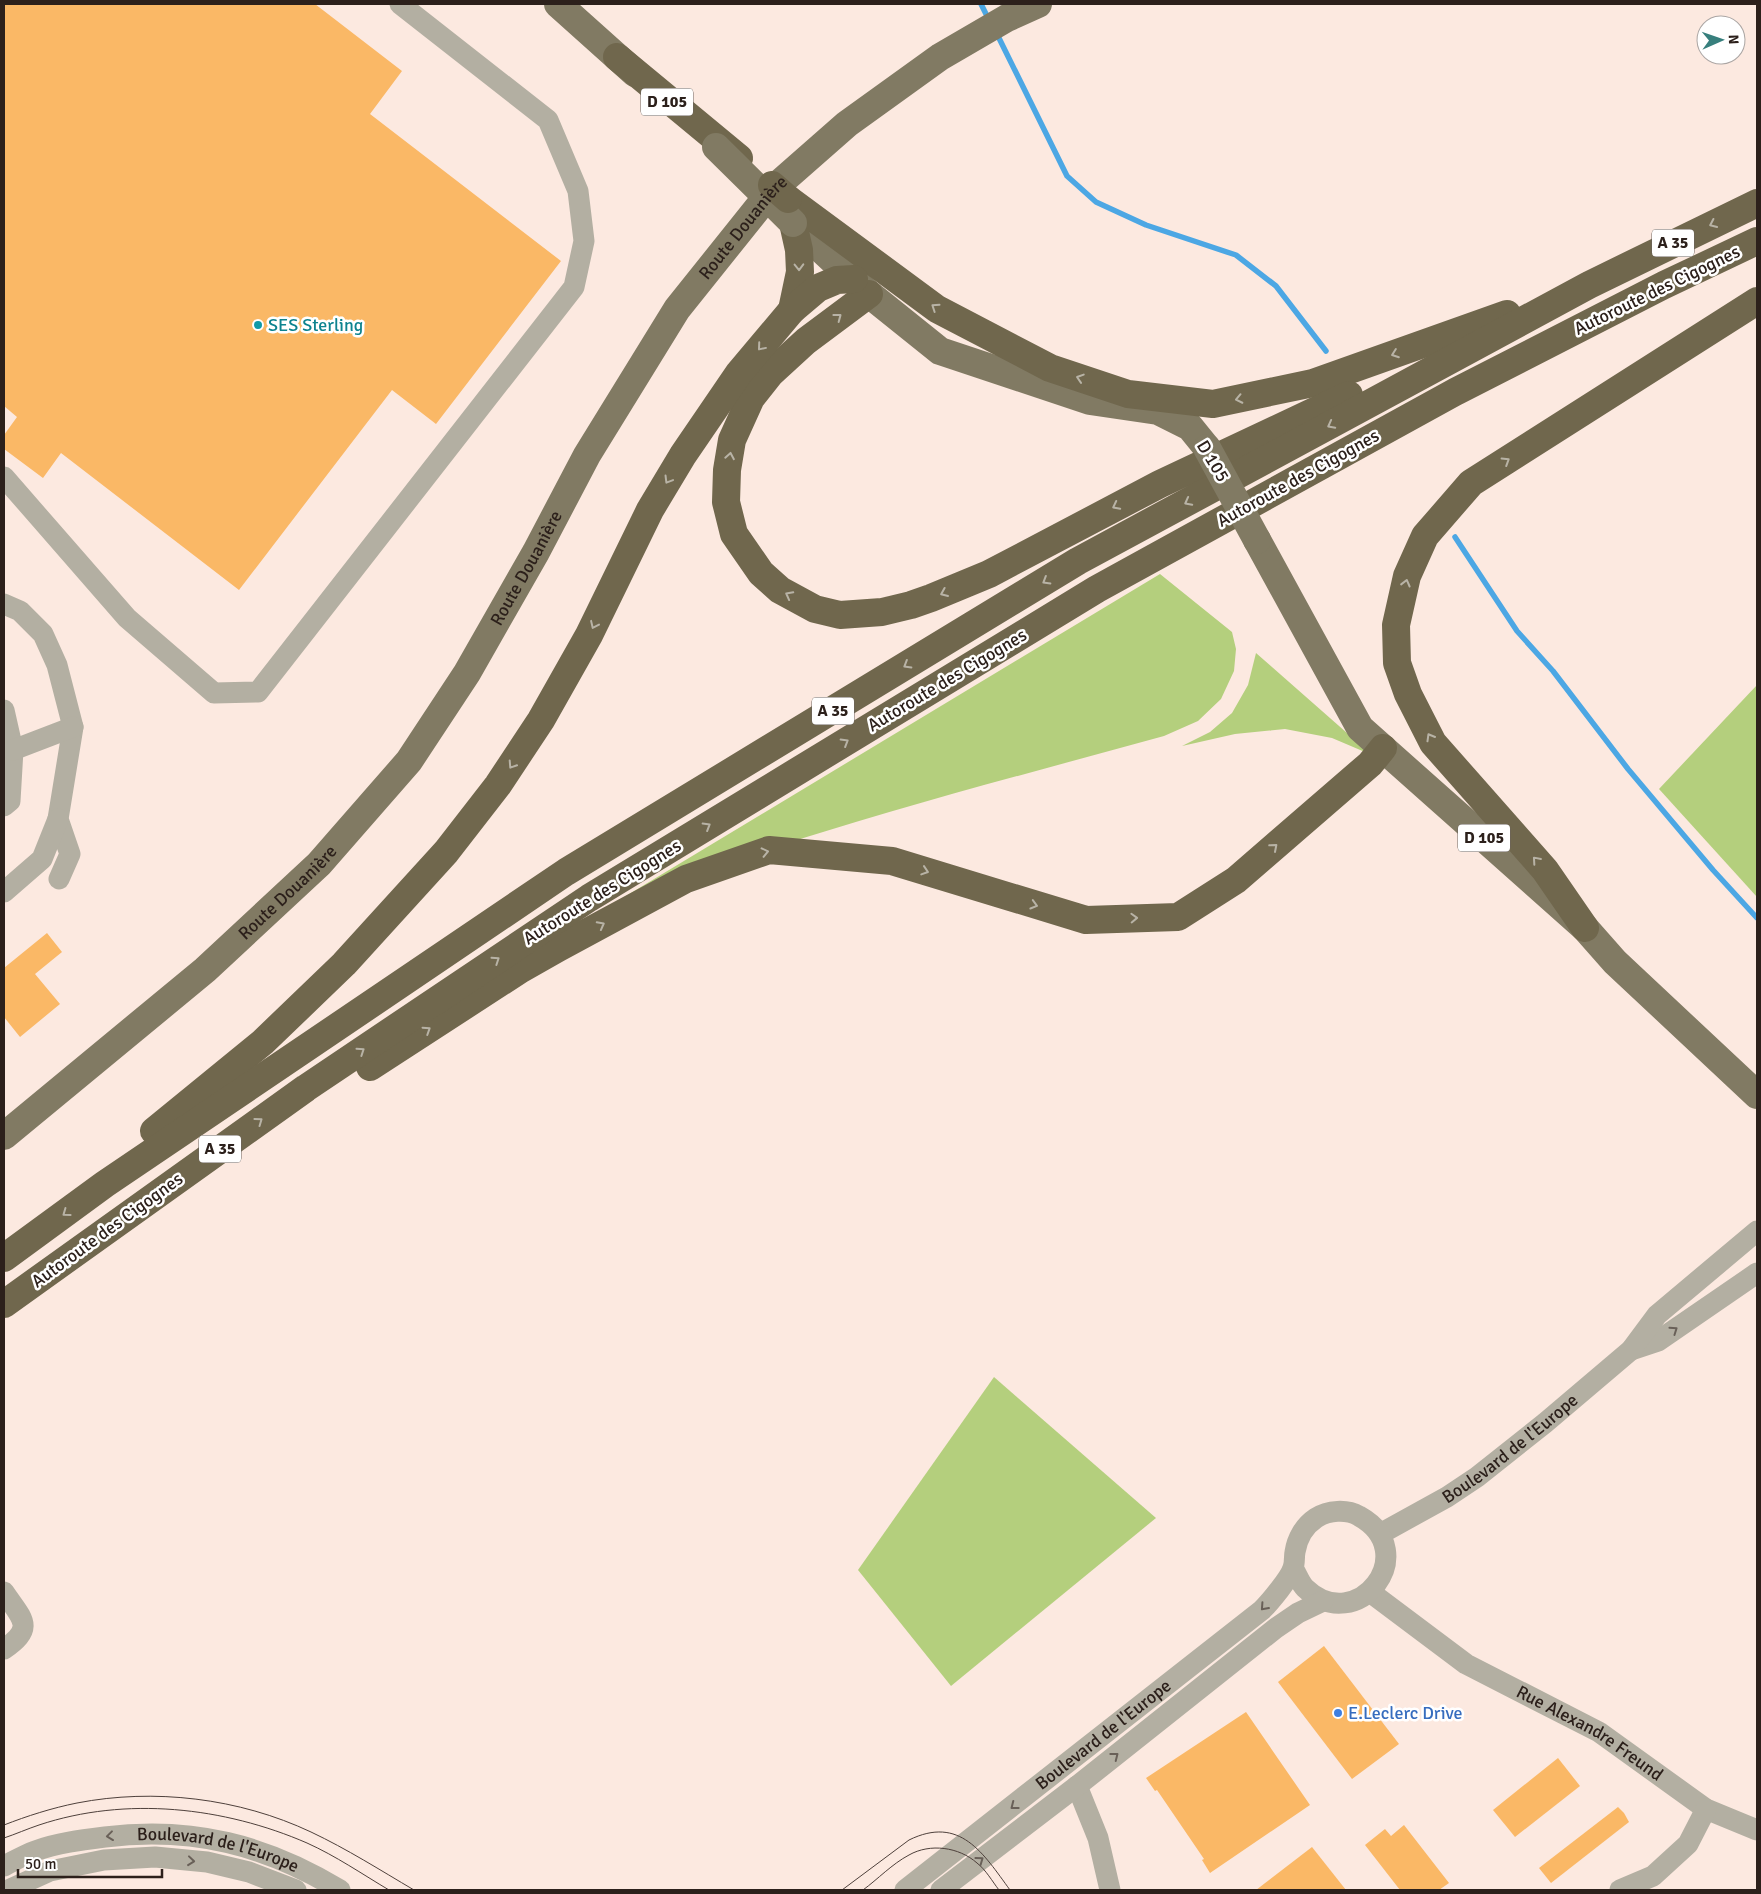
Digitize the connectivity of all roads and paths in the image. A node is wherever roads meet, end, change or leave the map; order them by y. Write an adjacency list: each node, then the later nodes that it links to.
1 (400, 4): 12 (street)
2 (558, 4): 4 (main road, D 105)
3 (1038, 4): 25 (main road, Route Douanière)
4 (617, 57): 6 (main road, D 105, bridge); 6 (highway, bridge)
5 (1757, 203): 8 (highway, Autoroute des Cigognes / A 35, one-way to 8)
6 (790, 211): 8 (highway, one-way to 6); 9 (main road, D 105); 11 (highway, one-way to 11)
7 (1757, 241): 23 (highway, Autoroute des Cigognes / A 35, one-way to 7)
8 (1589, 285): 9 (highway, one-way to 9); 26 (highway, Autoroute des Cigognes / A 35, one-way to 26)
9 (861, 287): 11 (highway); 16 (main road, D 105 / D 105, bridge)
10 (1757, 301): 22 (highway, one-way to 10)
11 (792, 310): 26 (highway, one-way to 26)
12 (4, 477)
13 (4, 604): 15 (street)
14 (4, 710): 17 (street)
15 (74, 727): 17 (street); 19 (street)
16 (1383, 748): 22 (main road, D 105); 23 (highway, one-way to 16)
17 (12, 750): 18 (street)
18 (4, 806)
19 (58, 819): 20 (street); 21 (street)
20 (59, 879)
21 (4, 892)
22 (1585, 928): 24 (main road, D 105)
23 (306, 1088): 32 (highway, Autoroute des Cigognes / A 35, one-way to 23)
24 (1757, 1095)
25 (4, 1136)
26 (105, 1184): 30 (highway, Autoroute des Cigognes / A 35, one-way to 30)
27 (1757, 1213): 29 (street, Boulevard de l'Europe)
28 (1757, 1231): 29 (street, Boulevard de l'Europe)
29 (1731, 1251): 33 (street, Boulevard de l'Europe)
30 (4, 1258)
31 (1757, 1273): 33 (street, Boulevard de l'Europe, one-way to 31)
32 (4, 1304)
33 (1630, 1350): 34 (street, Boulevard de l'Europe)
34 (1380, 1534): 35 (street); 37 (street)
35 (1293, 1568): 38 (street); 47 (street, Boulevard de l'Europe, one-way to 47)
36 (4, 1592): 39 (street)
37 (1370, 1592): 38 (street); 41 (street, Rue Alexandre Freund)
38 (1323, 1601): 40 (street, Boulevard de l'Europe, one-way to 38)
39 (4, 1649)
40 (1077, 1786): 48 (street, Boulevard de l'Europe, one-way to 40); 49 (street)
41 (1706, 1810): 42 (street, Rue Alexandre Freund); 50 (street)
42 (1757, 1830)
43 (4, 1866): 46 (street, Boulevard de l'Europe, one-way to 43)
44 (8, 1890): 45 (street, Boulevard de l'Europe, one-way to 45)
45 (296, 1890)
46 (340, 1890)
47 (905, 1890)
48 (941, 1890)
49 (1110, 1890)
50 (1620, 1890)

